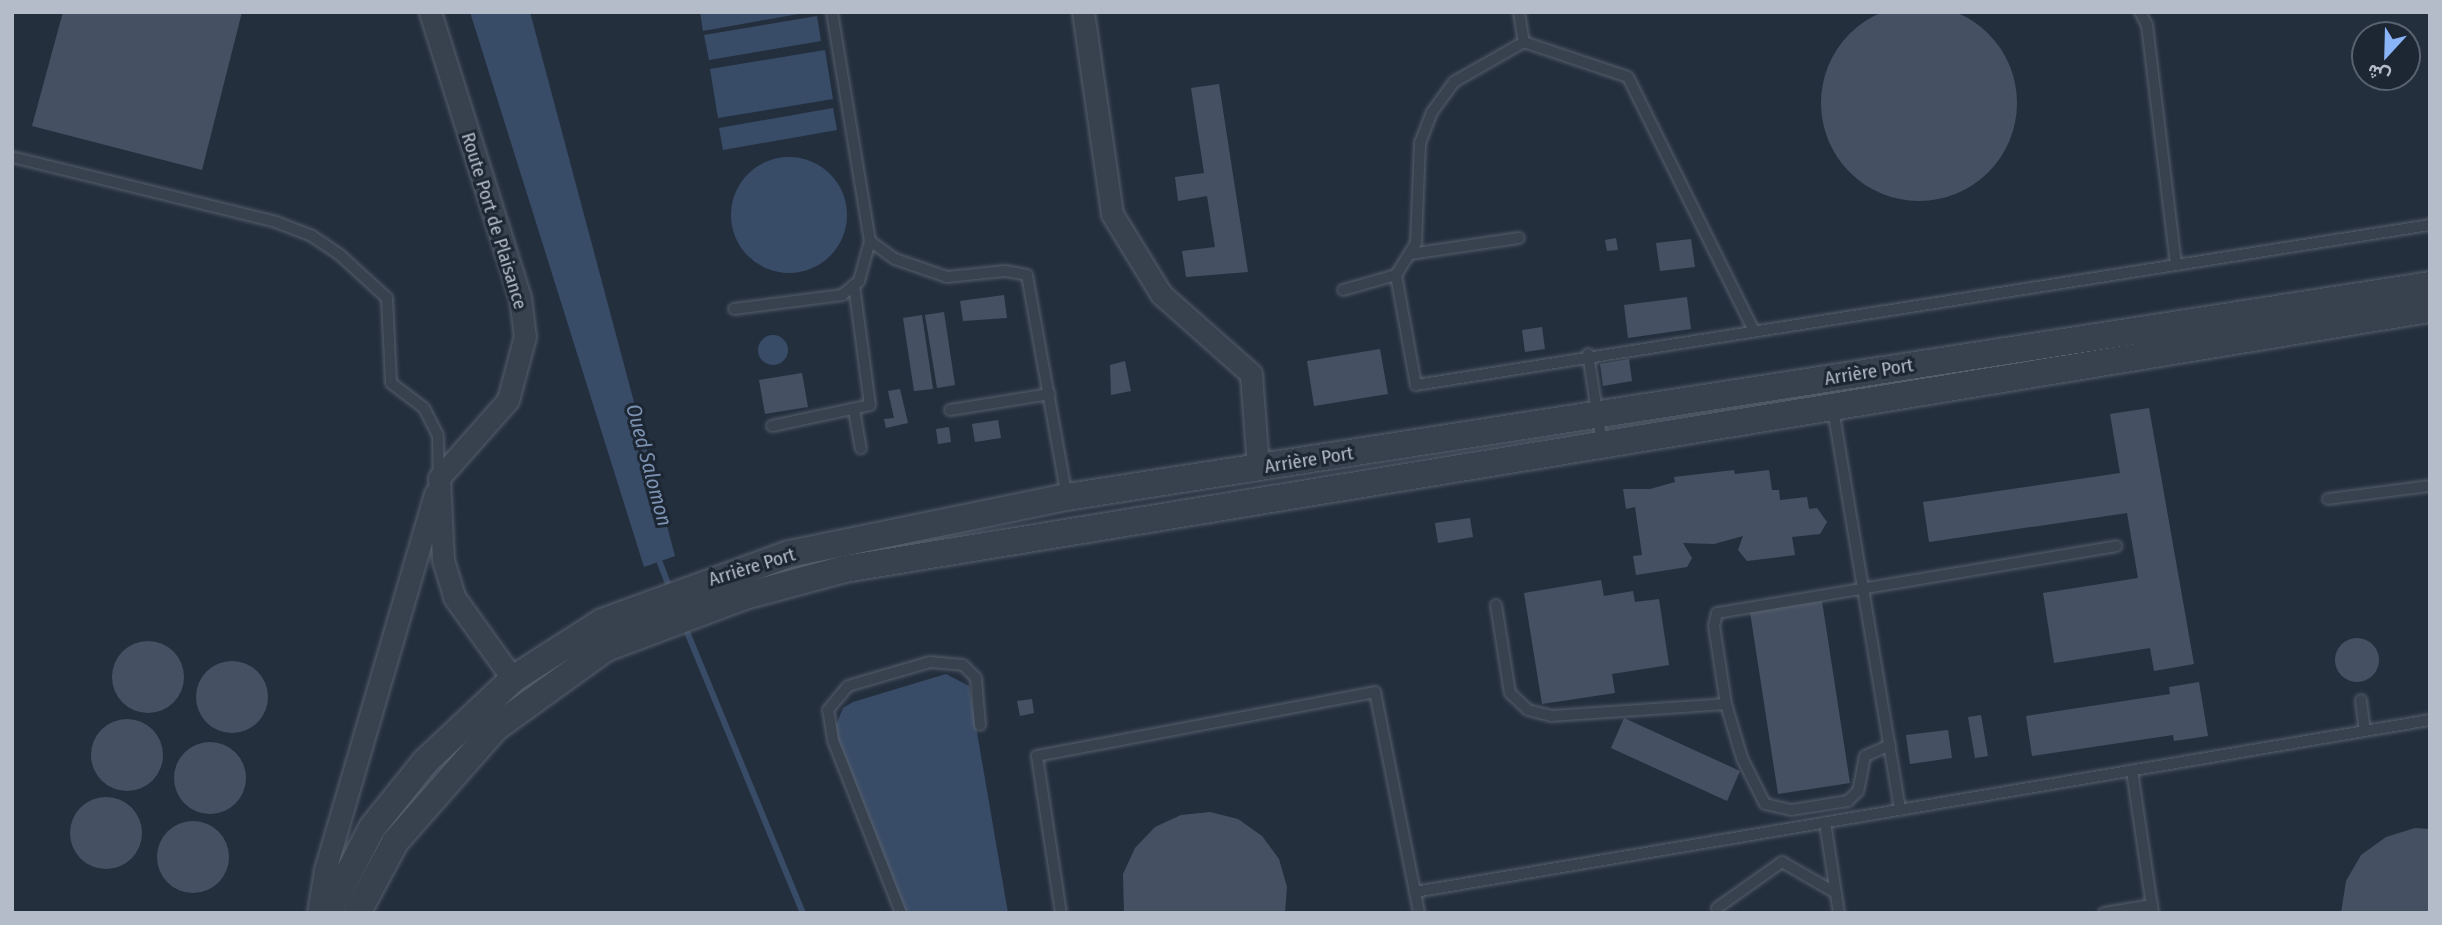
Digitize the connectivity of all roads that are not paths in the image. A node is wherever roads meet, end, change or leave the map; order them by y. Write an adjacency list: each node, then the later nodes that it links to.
1 (430, 12): 32 (street, Route Port de Plaisance)
2 (832, 12): 10 (lane)
3 (1083, 12): 31 (street)
4 (1519, 12): 6 (lane)
5 (2140, 12): 12 (lane)
6 (1524, 41): 11 (lane); 21 (lane)
7 (12, 157): 32 (lane)
8 (2430, 225): 12 (lane)
9 (1519, 238): 11 (lane)
10 (870, 241): 14 (lane); 23 (lane)
11 (1410, 254): 13 (lane)
12 (2176, 263): 21 (lane)
13 (1396, 275): 16 (lane); 22 (lane)
14 (854, 285): 17 (lane); 18 (lane)
15 (2430, 285): 27 (street, Arrière Port)
16 (1343, 290)
17 (842, 295): 18 (lane); 19 (lane)
18 (856, 302): 25 (lane)
19 (734, 309)
20 (2430, 309): 24 (street, Arrière Port)
21 (1753, 329): 22 (lane)
22 (1588, 354): 27 (lane)
23 (1050, 394): 26 (lane); 34 (lane)
24 (1833, 406): 29 (street, Arrière Port); 37 (lane)
25 (854, 410): 28 (lane); 30 (lane)
26 (950, 410)
27 (1598, 414): 29 (lane); 31 (street, Arrière Port)
28 (772, 426)
29 (1602, 443): 55 (street, Arrière Port)
30 (861, 448)
31 (1258, 468): 34 (street, Arrière Port)
32 (439, 478): 39 (street); 53 (street)
33 (2430, 485): 35 (lane)
34 (1067, 497): 39 (street, Arrière Port)
35 (2328, 499)
36 (2116, 546): 37 (lane)
37 (1864, 589): 41 (lane); 45 (lane)
38 (1496, 606): 41 (lane)
39 (513, 679): 54 (street, Arrière Port)
40 (2361, 700): 44 (lane)
41 (1726, 704): 45 (lane)
42 (2430, 720): 44 (lane)
43 (980, 725): 56 (lane)
44 (2365, 731): 46 (lane)
45 (1890, 745): 47 (lane)
46 (2133, 771): 47 (lane); 52 (lane)
47 (1900, 810): 48 (lane)
48 (1825, 822): 49 (lane); 50 (lane)
49 (1415, 892): 57 (lane); 58 (lane)
50 (1836, 893): 51 (lane); 59 (lane)
51 (1717, 908)
52 (2152, 909): 60 (lane)
53 (318, 913)
54 (328, 913)
55 (357, 913)
56 (901, 913)
57 (1061, 913)
58 (1419, 913)
59 (1839, 913)
60 (2104, 913)

